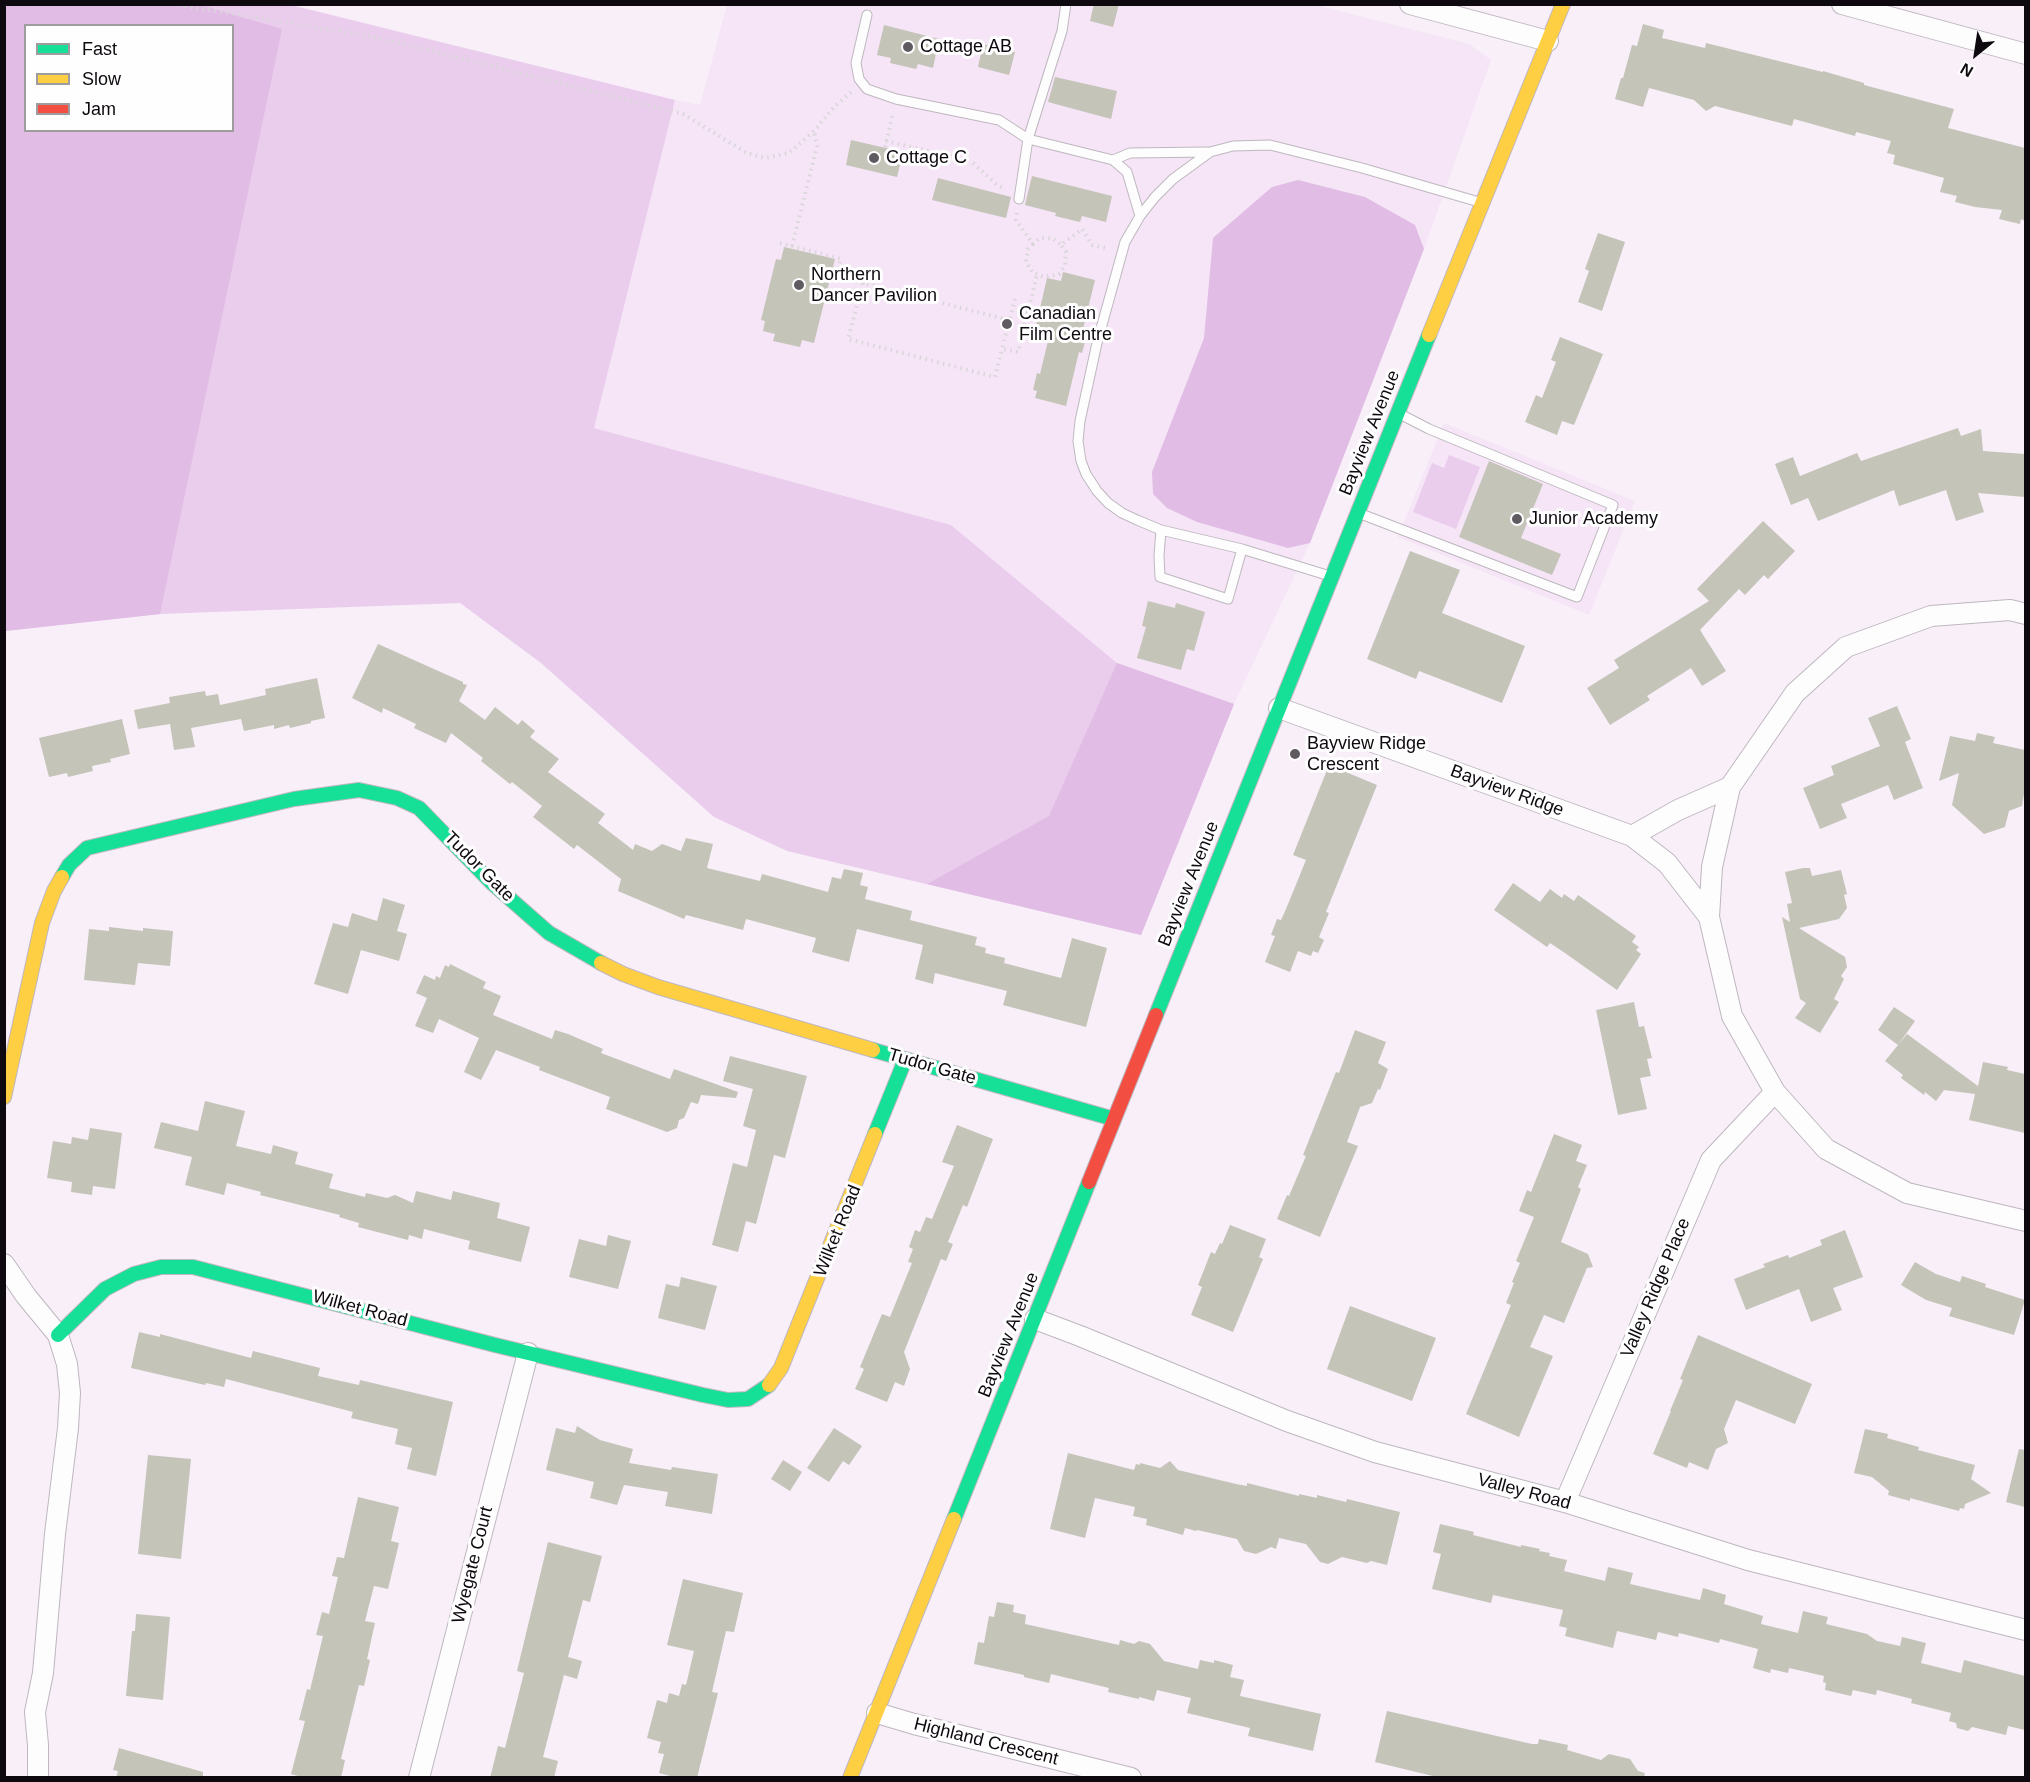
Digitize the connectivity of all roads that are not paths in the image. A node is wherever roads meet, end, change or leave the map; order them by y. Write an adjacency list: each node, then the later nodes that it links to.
1 (1066, 4): 8 (lane)
2 (1410, 4): 6 (street)
3 (1563, 4): 6 (street, Bayview Avenue)
4 (1842, 4): 7 (street)
5 (867, 15): 8 (lane)
6 (1548, 41): 12 (street, Bayview Avenue)
7 (2025, 54)
8 (1028, 139): 10 (lane); 11 (lane)
9 (1210, 152): 10 (lane); 12 (lane); 13 (lane)
10 (1113, 160): 13 (lane)
11 (1020, 196)
12 (1482, 203): 14 (street, Bayview Avenue)
13 (1140, 216): 16 (lane)
14 (1398, 413): 15 (street, Bayview Avenue); 15 (lane)
15 (1358, 513): 18 (street, Bayview Avenue)
16 (1161, 530): 17 (lane); 17 (lane)
17 (1242, 549): 18 (lane)
18 (1332, 577): 20 (street, Bayview Avenue)
19 (2025, 614): 21 (street)
20 (1280, 708): 22 (street, Bayview Ridge); 27 (street, Bayview Avenue)
21 (1730, 787): 22 (street); 23 (street)
22 (1632, 836): 23 (street)
23 (1709, 917): 25 (street)
24 (905, 1060): 26 (street, Tudor Gate); 27 (street, Tudor Gate); 32 (street, Wilket Road)
25 (1775, 1092): 28 (street); 33 (street, Valley Ridge Place)
26 (4, 1097)
27 (1114, 1119): 30 (street, Bayview Avenue)
28 (2025, 1221)
29 (4, 1264): 31 (street)
30 (1035, 1319): 33 (street, Valley Road); 35 (street, Bayview Avenue)
31 (58, 1335): 32 (street, Wilket Road); 36 (street)
32 (528, 1353): 37 (street, Wyegate Court)
33 (1565, 1502): 34 (street, Valley Road)
34 (2025, 1630)
35 (877, 1713): 38 (street, Bayview Avenue); 39 (street, Highland Crescent)
36 (38, 1778)
37 (419, 1778)
38 (850, 1778)
39 (1131, 1778)

